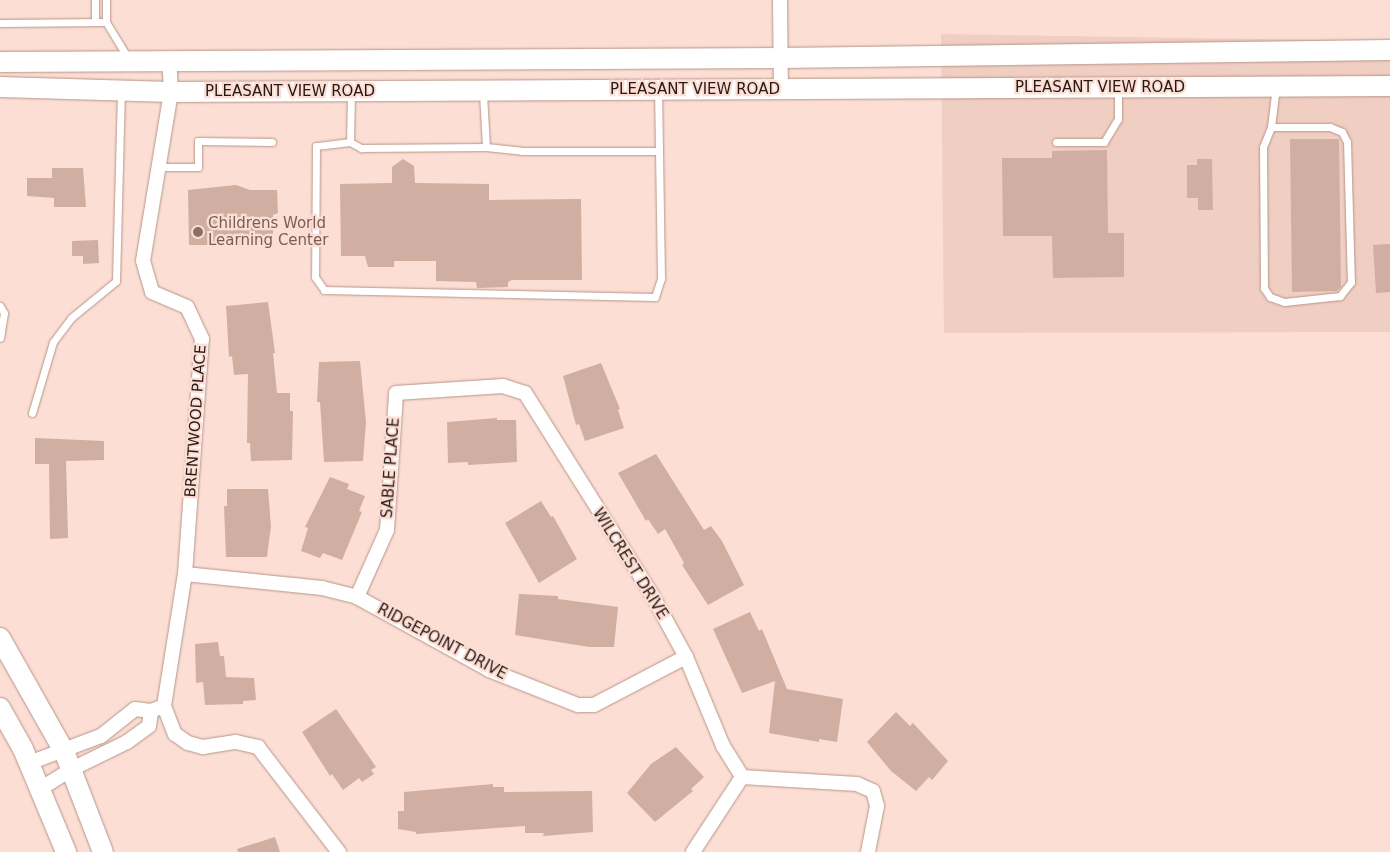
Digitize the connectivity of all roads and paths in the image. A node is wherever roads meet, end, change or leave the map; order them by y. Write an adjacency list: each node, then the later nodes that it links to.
1 (95, 0): 4 (lane)
2 (106, 0): 5 (lane)
3 (780, 0): 9 (street)
4 (94, 22): 5 (lane); 6 (lane)
5 (106, 22): 11 (lane)
6 (0, 23)
7 (1390, 50): 9 (main road)
8 (483, 58): 9 (main road); 10 (main road); 20 (main road)
9 (781, 58): 18 (street)
10 (169, 59): 11 (main road); 21 (street, BRENTWOOD PLACE)
11 (129, 60): 12 (main road)
12 (0, 62)
13 (1390, 86): 15 (main road, PLEASANT VIEW ROAD)
14 (0, 87): 19 (main road, PLEASANT VIEW ROAD)
15 (1276, 87): 16 (main road, PLEASANT VIEW ROAD); 23 (lane)
16 (1118, 88): 18 (main road, PLEASANT VIEW ROAD); 26 (lane)
17 (658, 90): 18 (main road, PLEASANT VIEW ROAD); 20 (main road, PLEASANT VIEW ROAD); 28 (lane)
18 (781, 90)
19 (121, 91): 21 (main road, PLEASANT VIEW ROAD); 33 (lane)
20 (483, 91): 22 (main road, PLEASANT VIEW ROAD); 27 (lane)
21 (171, 92): 22 (main road, PLEASANT VIEW ROAD); 29 (street, BRENTWOOD PLACE)
22 (351, 92): 25 (lane)
23 (1271, 127): 23 (lane)
24 (272, 142): 29 (lane)
25 (350, 142): 27 (lane); 28 (lane)
26 (1056, 142)
27 (486, 147): 28 (lane)
28 (659, 152)
29 (158, 167): 34 (street, BRENTWOOD PLACE)
30 (0, 306): 31 (lane)
31 (0, 338)
32 (396, 393): 35 (street, SABLE PLACE); 37 (street, WILCREST DRIVE)
33 (32, 412)
34 (186, 574): 35 (street, RIDGEPOINT DRIVE); 39 (street, BRENTWOOD PLACE)
35 (357, 597): 37 (street, RIDGEPOINT DRIVE)
36 (0, 638): 40 (main road)
37 (686, 657): 42 (street, WILCREST DRIVE)
38 (0, 708): 41 (main road)
39 (158, 709): 40 (street, BRENTWOOD PLACE); 40 (street, BRENTWOOD PLACE); 46 (street)
40 (67, 761): 41 (street, BRENTWOOD PLACE); 43 (street, BRENTWOOD PLACE); 45 (main road)
41 (29, 763): 43 (main road)
42 (742, 777): 47 (street); 48 (street)
43 (40, 789): 44 (main road)
44 (66, 852)
45 (103, 852)
46 (339, 852)
47 (693, 852)
48 (868, 852)

